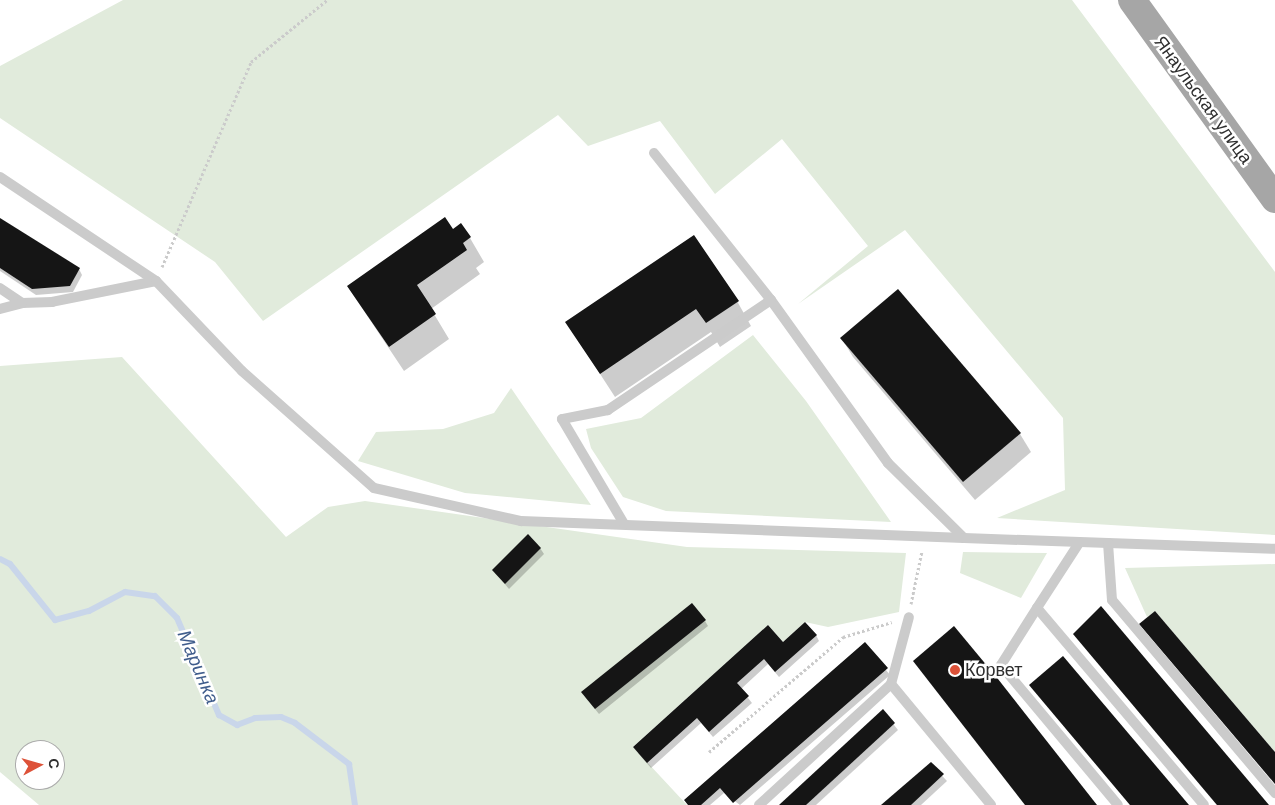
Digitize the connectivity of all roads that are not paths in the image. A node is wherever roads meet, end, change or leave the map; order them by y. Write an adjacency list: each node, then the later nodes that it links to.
1 (1132, 0): 4 (main road, Янаульская улица)
2 (654, 153): 7 (lane)
3 (0, 177): 5 (lane)
4 (1275, 199)
5 (156, 280): 8 (lane); 10 (lane)
6 (0, 288): 8 (lane)
7 (771, 300): 10 (lane); 11 (lane)
8 (22, 303): 9 (lane)
9 (0, 309)
10 (624, 524): 11 (lane)
11 (964, 538): 12 (lane)
12 (1079, 543): 13 (lane); 15 (lane)
13 (1108, 543): 14 (lane); 18 (lane)
14 (1275, 549)
15 (1038, 608): 21 (lane); 22 (lane)
16 (909, 617): 17 (lane)
17 (892, 684): 19 (lane); 20 (lane)
18 (1275, 793)
19 (759, 805)
20 (991, 805)
21 (1118, 805)
22 (1204, 805)

